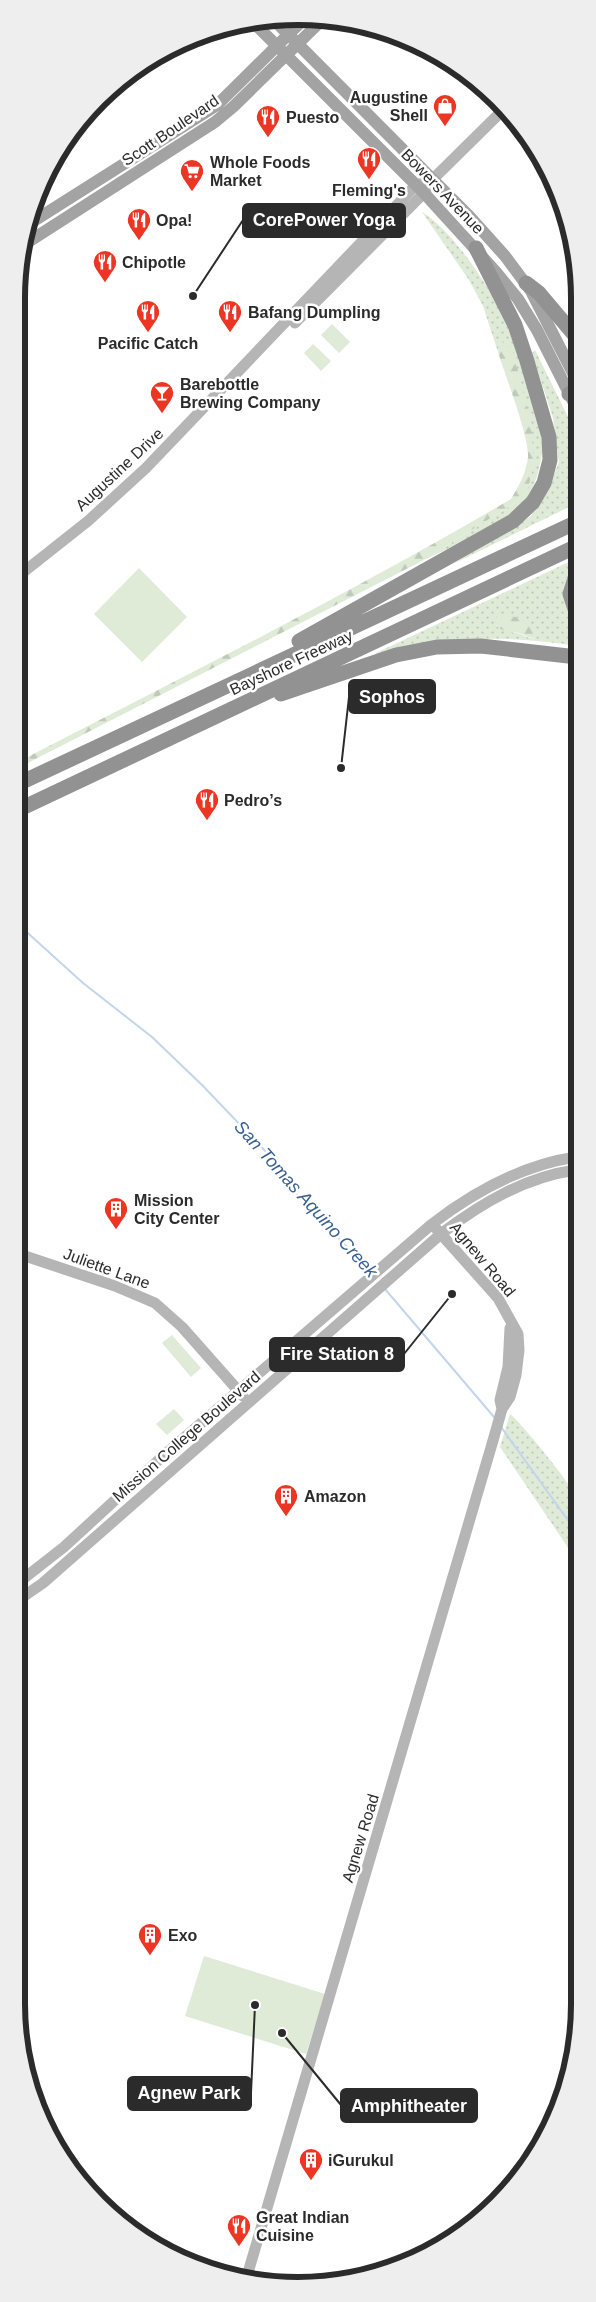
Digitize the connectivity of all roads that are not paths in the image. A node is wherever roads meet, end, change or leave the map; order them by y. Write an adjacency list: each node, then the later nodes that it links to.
1 (300, 25): 5 (main road, Scott Boulevard)
2 (280, 26): 5 (main road, Bowers Avenue)
3 (314, 26): 5 (main road, Scott Boulevard)
4 (258, 28): 6 (main road, Bowers Avenue)
5 (293, 39): 6 (main road, Scott Boulevard); 8 (main road, Bowers Avenue)
6 (281, 51): 9 (main road, Bowers Avenue); 10 (main road, Scott Boulevard); 12 (main road, Scott Boulevard)
7 (499, 114): 8 (street, Augustine Drive)
8 (432, 180): 9 (street, Augustine Drive); 15 (main road, Bowers Avenue)
9 (420, 189): 14 (main road, Bowers Avenue); 22 (street, Augustine Drive)
10 (48, 212): 11 (main road, Scott Boulevard); 12 (main road)
11 (36, 219)
12 (61, 223): 13 (main road, Scott Boulevard)
13 (31, 241)
14 (476, 248): 18 (main road, Bowers Avenue); 25 (highway)
15 (526, 283): 16 (highway); 17 (main road, Bowers Avenue)
16 (571, 331)
17 (571, 369)
18 (571, 388)
19 (571, 516): 23 (highway)
20 (571, 525): 23 (highway, Bayshore Freeway)
21 (571, 549): 26 (highway, Bayshore Freeway)
22 (25, 571)
23 (456, 578): 25 (highway, Bayshore Freeway)
24 (571, 656): 26 (highway)
25 (251, 675): 27 (highway, Bayshore Freeway)
26 (253, 699): 28 (highway, Bayshore Freeway)
27 (25, 781)
28 (25, 807)
29 (571, 1158): 31 (street, Mission College Boulevard)
30 (571, 1171): 32 (street, Mission College Boulevard)
31 (432, 1224): 32 (street, Agnew Road); 34 (street, Mission College Boulevard)
32 (442, 1233): 35 (street, Mission College Boulevard); 38 (street, Agnew Road)
33 (25, 1256): 34 (street, Juliette Lane)
34 (238, 1391): 35 (street, Juliette Lane); 36 (street, Mission College Boulevard)
35 (249, 1403): 37 (street, Mission College Boulevard)
36 (25, 1578)
37 (25, 1596)
38 (248, 2273)

